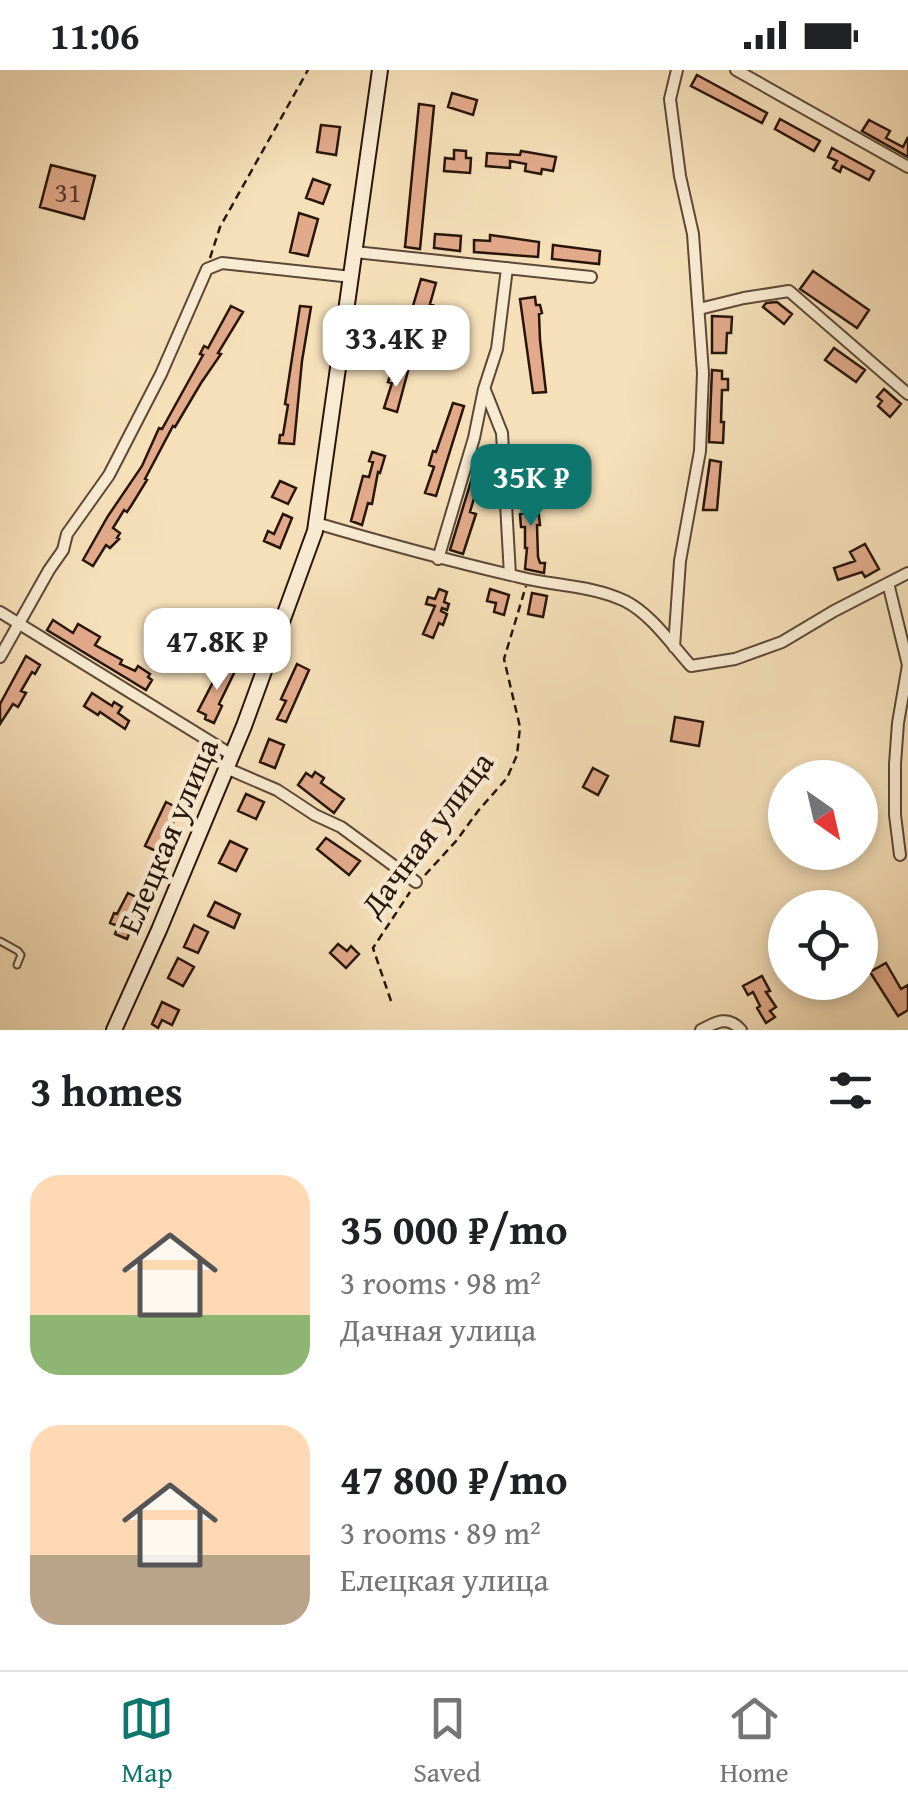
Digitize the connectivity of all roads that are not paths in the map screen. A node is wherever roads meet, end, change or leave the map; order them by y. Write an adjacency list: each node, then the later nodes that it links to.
1 (380, 70): 5 (main road, Елецкая улица)
2 (678, 70): 9 (street)
3 (736, 70): 4 (street)
4 (908, 167)
5 (355, 252): 6 (street); 7 (main road, Елецкая улица)
6 (507, 268): 8 (street); 10 (street)
7 (352, 277): 12 (main road, Елецкая улица); 18 (street)
8 (591, 277)
9 (699, 309): 11 (street); 19 (street)
10 (484, 388): 13 (street); 15 (street)
11 (908, 394)
12 (316, 522): 13 (street); 21 (main road, Елецкая улица)
13 (438, 559): 15 (street)
14 (908, 573): 16 (street)
15 (510, 575): 19 (street)
16 (888, 583): 19 (street); 22 (street)
17 (0, 612): 18 (street)
18 (20, 623): 20 (street); 21 (street)
19 (674, 647)
20 (0, 657)
21 (229, 762): 23 (street); 27 (main road, Елецкая улица)
22 (900, 854)
23 (416, 882)
24 (0, 941): 25 (lane)
25 (17, 966)
26 (739, 1028): 28 (street)
27 (114, 1030)
28 (701, 1030)

